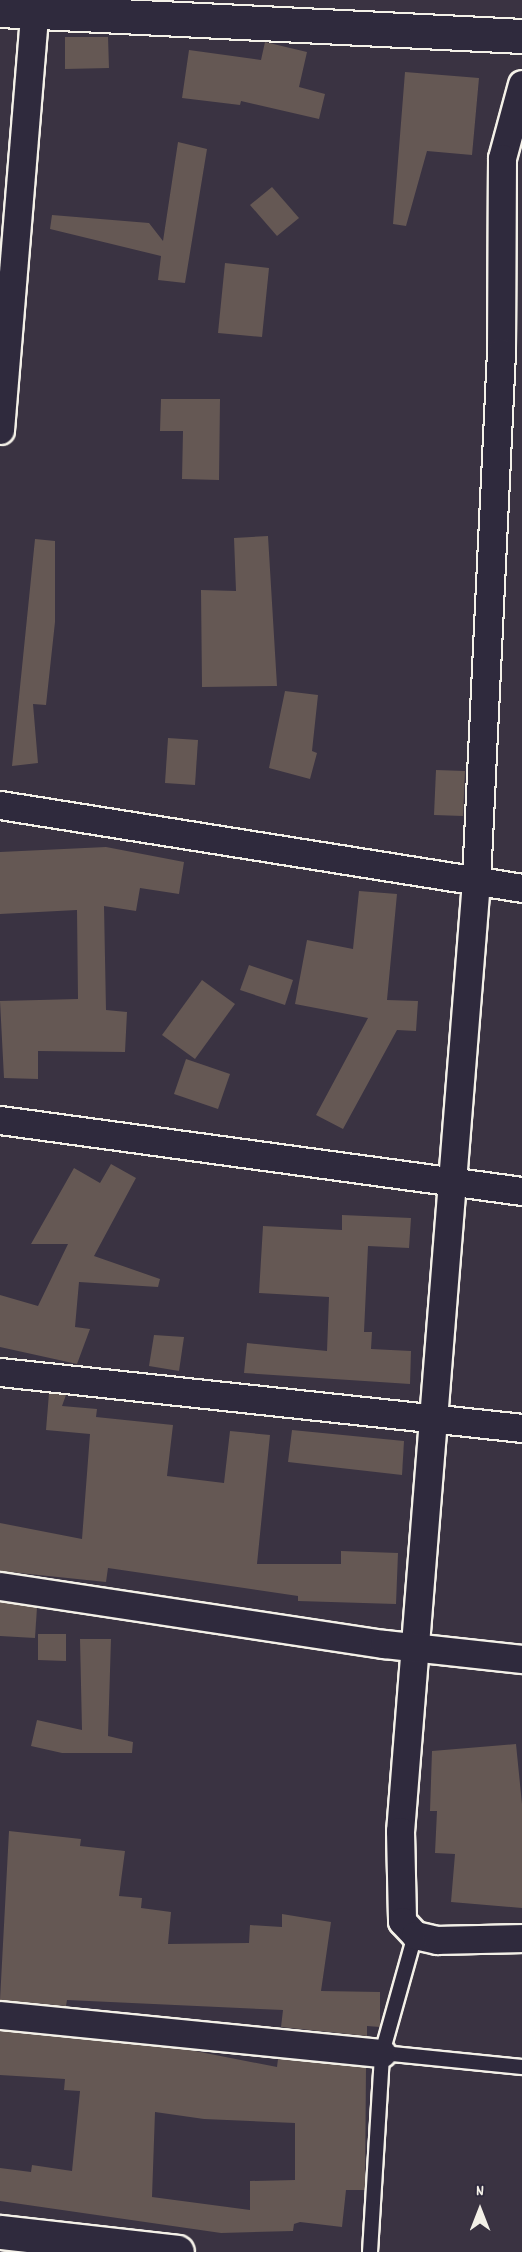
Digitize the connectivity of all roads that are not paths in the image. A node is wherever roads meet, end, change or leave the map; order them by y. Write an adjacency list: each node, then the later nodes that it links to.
1 (34, 6): 2 (street); 3 (street); 6 (street)
2 (0, 10)
3 (522, 36)
4 (522, 84): 5 (street)
5 (512, 321): 8 (street)
6 (0, 430)
7 (0, 806): 8 (street)
8 (476, 881): 9 (street); 11 (street)
9 (522, 888)
10 (0, 1120): 11 (street)
11 (452, 1181): 12 (street); 14 (street)
12 (522, 1191)
13 (0, 1372): 14 (street)
14 (433, 1419): 15 (street); 17 (street)
15 (522, 1428)
16 (0, 1586): 17 (street)
17 (415, 1646): 18 (street); 19 (street)
18 (522, 1659)
19 (415, 1935): 20 (street); 22 (lane)
20 (522, 1938)
21 (0, 2015): 22 (street)
22 (382, 2053): 23 (lane); 27 (lane)
23 (522, 2067)
24 (0, 2232): 25 (street)
25 (120, 2248): 26 (street)
26 (177, 2252)
27 (370, 2252)

